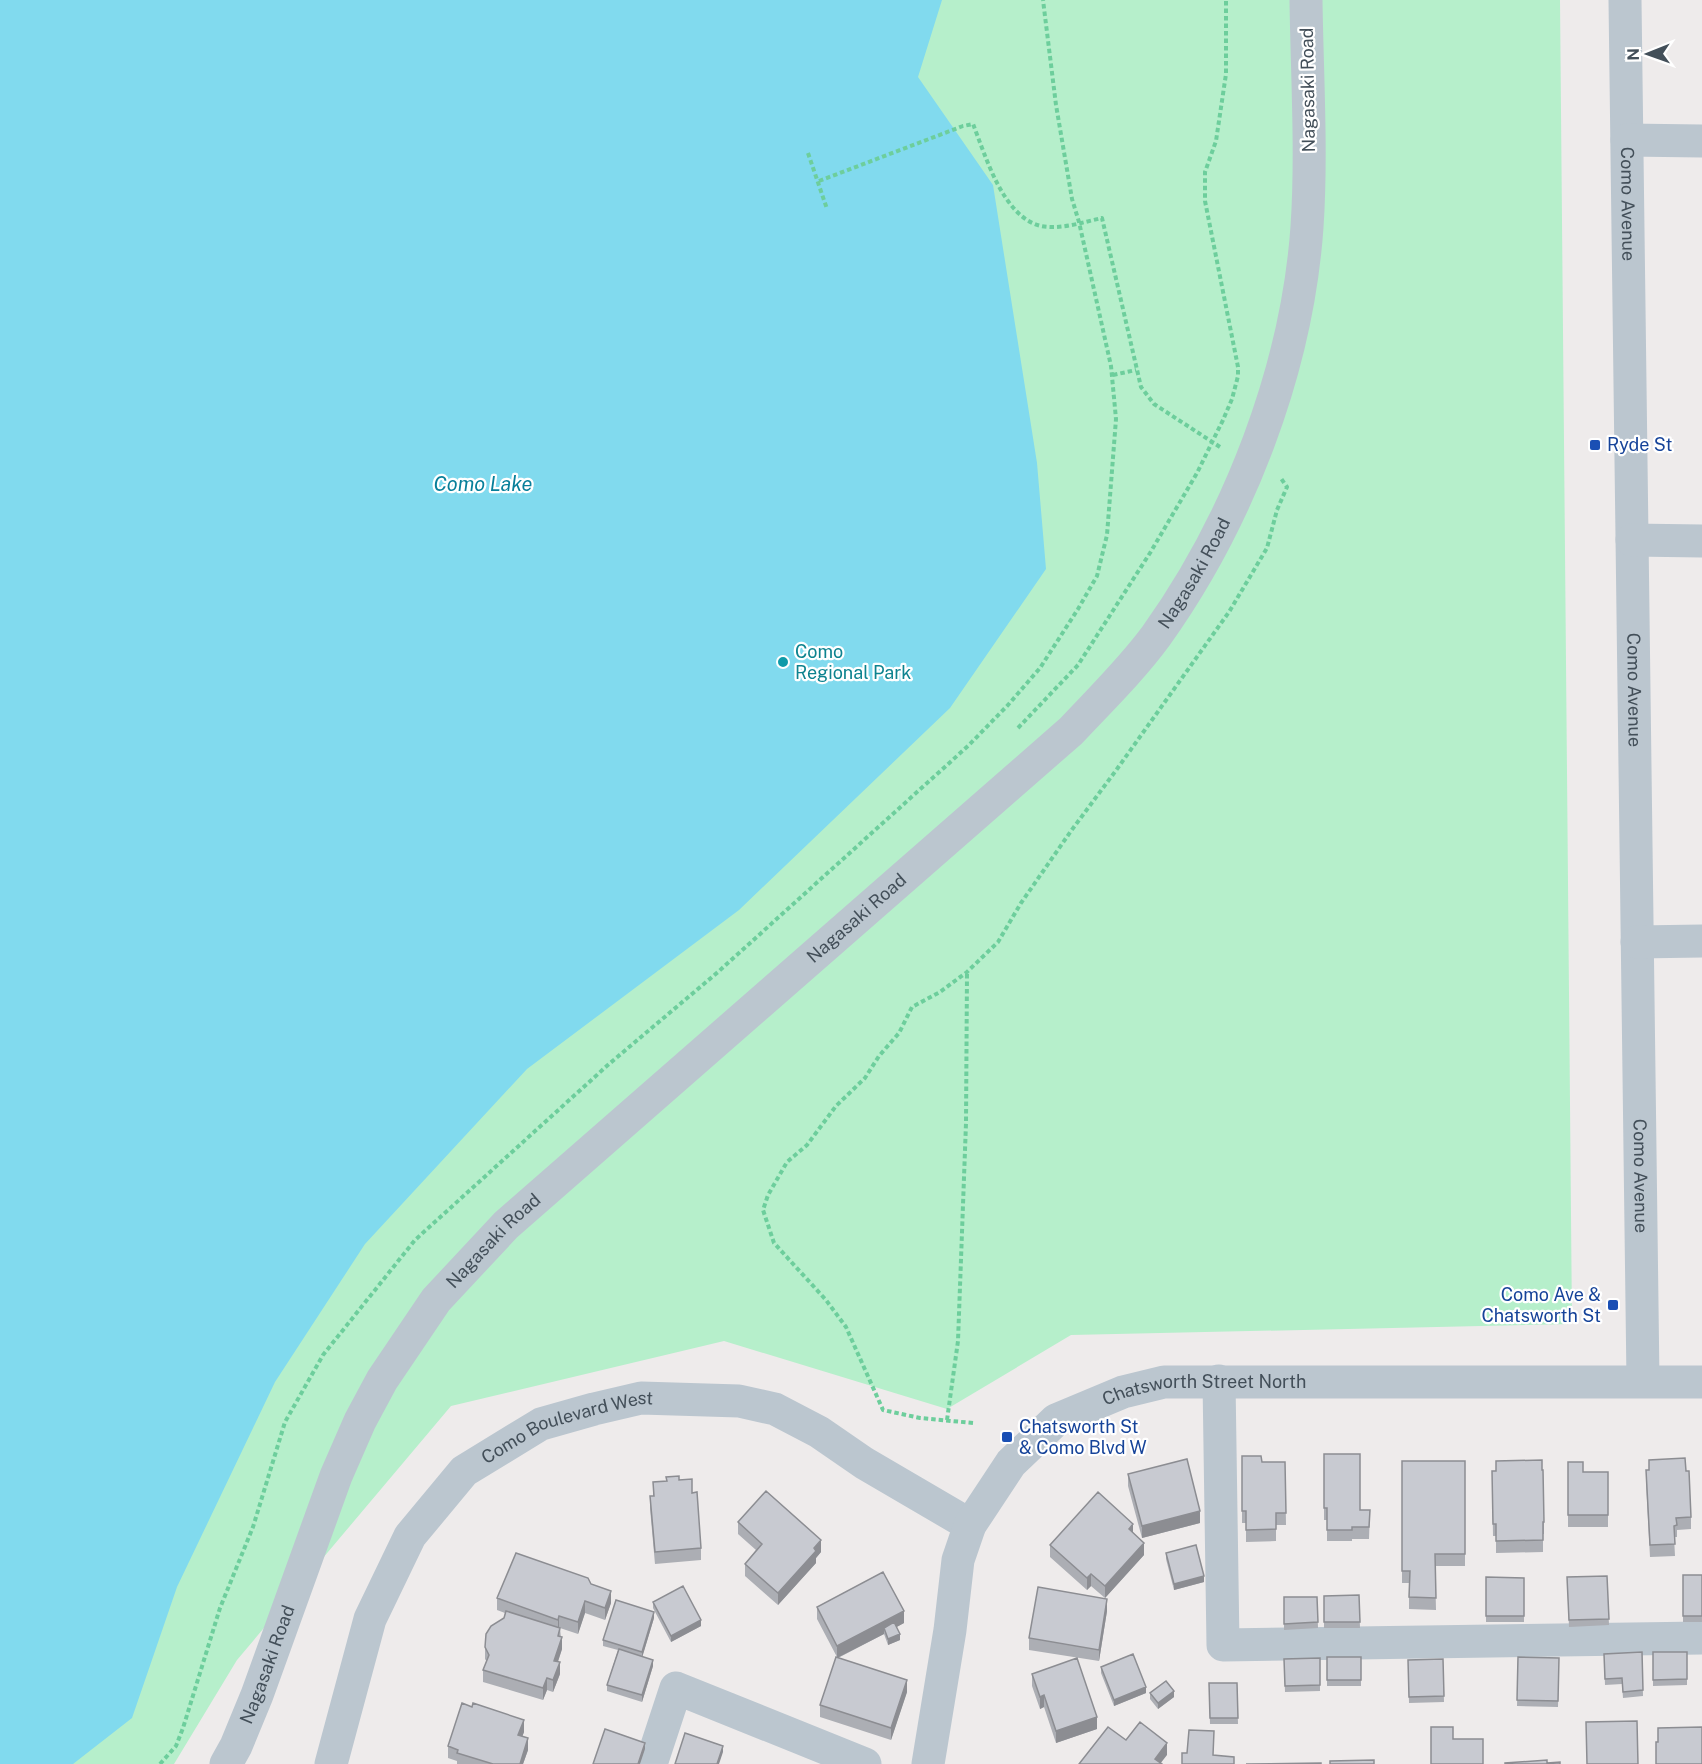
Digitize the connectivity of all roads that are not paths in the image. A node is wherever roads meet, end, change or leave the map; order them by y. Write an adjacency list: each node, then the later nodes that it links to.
1 (1306, 0): 14 (street, Nagasaki Road)
2 (1625, 0): 3 (street, Como Avenue)
3 (1627, 140): 4 (street); 5 (street, Como Avenue)
4 (1702, 141)
5 (1632, 540): 6 (street); 8 (street, Como Avenue)
6 (1702, 541)
7 (1702, 941): 8 (street)
8 (1637, 942): 10 (street, Como Avenue)
9 (1219, 1381): 10 (street, Chatsworth Street North); 12 (street, Chatsworth Street North); 13 (street)
10 (1642, 1381): 11 (street, Chatsworth Street North)
11 (1702, 1382)
12 (970, 1525): 15 (street, Como Boulevard West); 18 (street, Chatsworth Street North)
13 (1702, 1638)
14 (226, 1764)
15 (331, 1764)
16 (651, 1764): 17 (street)
17 (864, 1764)
18 (928, 1764)

